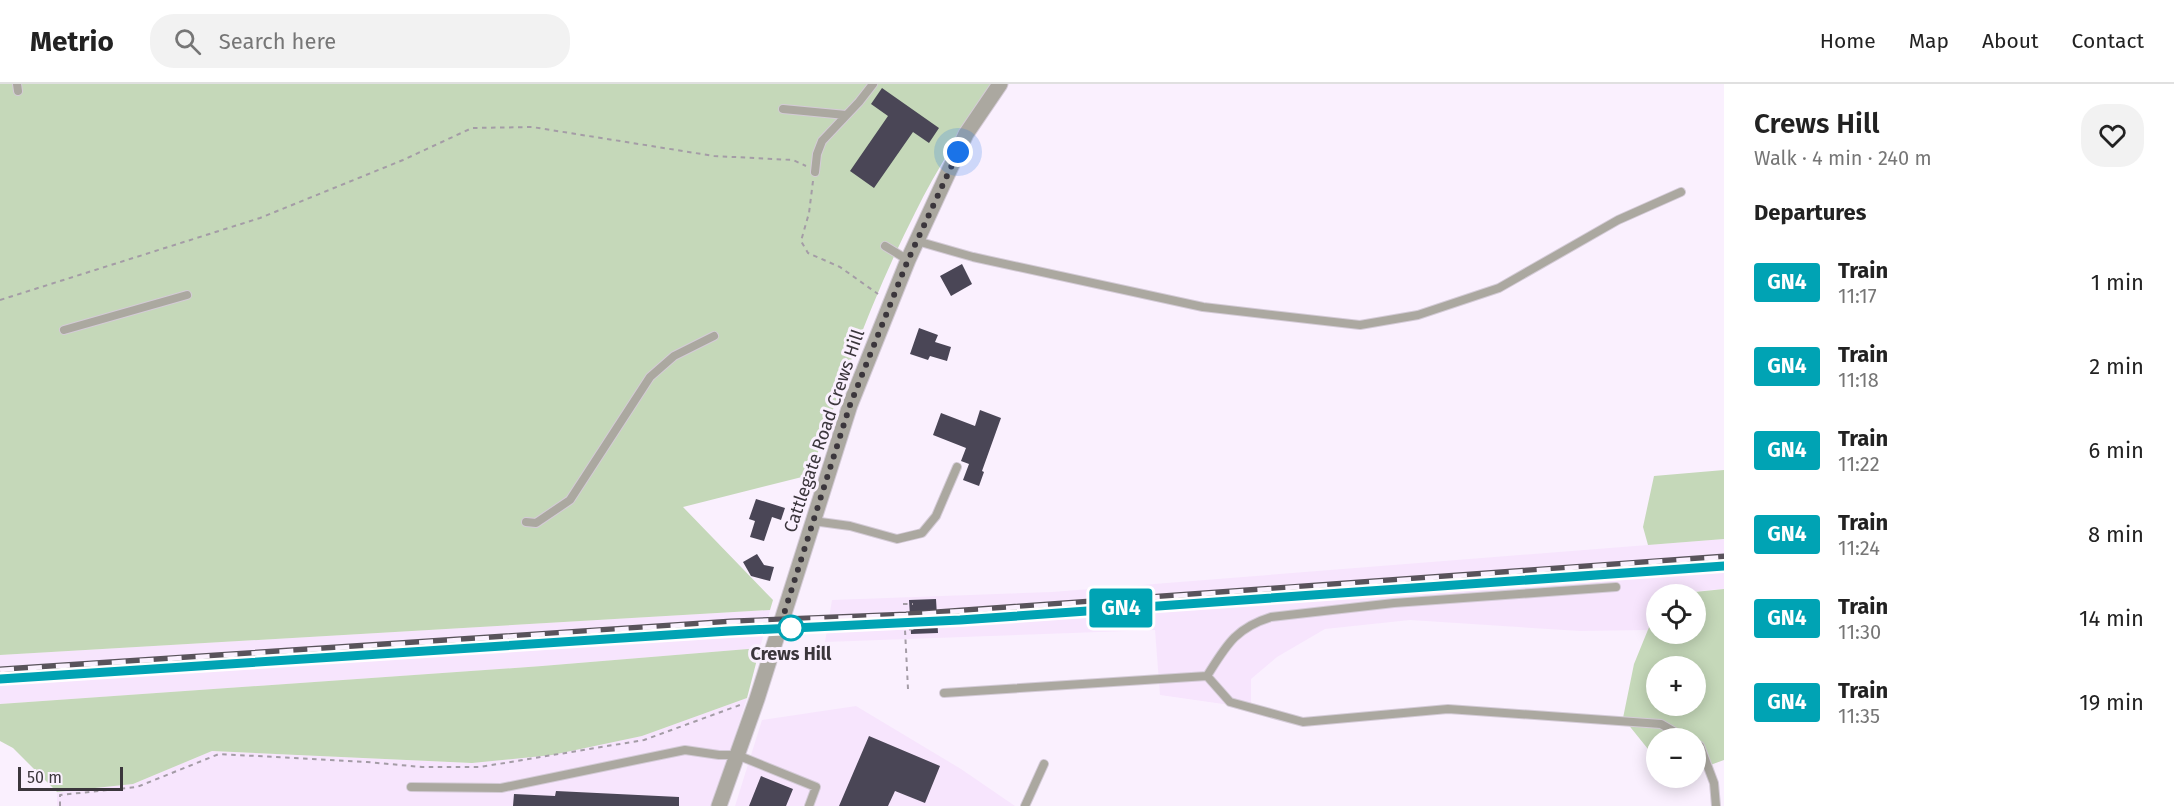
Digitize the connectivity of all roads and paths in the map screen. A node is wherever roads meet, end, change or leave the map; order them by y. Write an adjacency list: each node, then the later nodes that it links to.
1 (873, 84): 4 (lane)
2 (1000, 84): 7 (street, Cattlegate Road Crews Hill)
3 (783, 109): 4 (lane)
4 (846, 115): 5 (lane)
5 (815, 172): 11 (path); 12 (path)
6 (1681, 192): 7 (lane)
7 (917, 241): 9 (street, Cattlegate Road Crews Hill)
8 (885, 246): 9 (lane)
9 (908, 260): 12 (street, Cattlegate Road Crews Hill)
10 (187, 295): 13 (lane)
11 (0, 300)
12 (890, 303): 16 (street, Cattlegate Road Crews Hill)
13 (64, 330)
14 (714, 336): 17 (lane)
15 (957, 467): 16 (lane)
16 (813, 521): 25 (street, Cattlegate Road Crews Hill)
17 (526, 522)
18 (1616, 587): 22 (lane)
19 (903, 604): 20 (path)
20 (913, 604)
21 (914, 629): 23 (path)
22 (1207, 676): 24 (lane); 26 (lane)
23 (908, 689)
24 (944, 693)
25 (757, 699): 27 (street, Cattlegate Road Crews Hill); 31 (path)
26 (1668, 728)
27 (737, 755): 30 (lane); 32 (street, Cattlegate Road Crews Hill); 33 (lane)
28 (1706, 762): 35 (lane)
29 (1044, 764): 34 (lane)
30 (411, 787)
31 (60, 806)
32 (719, 806)
33 (809, 806)
34 (1025, 806)
35 (1716, 806)

